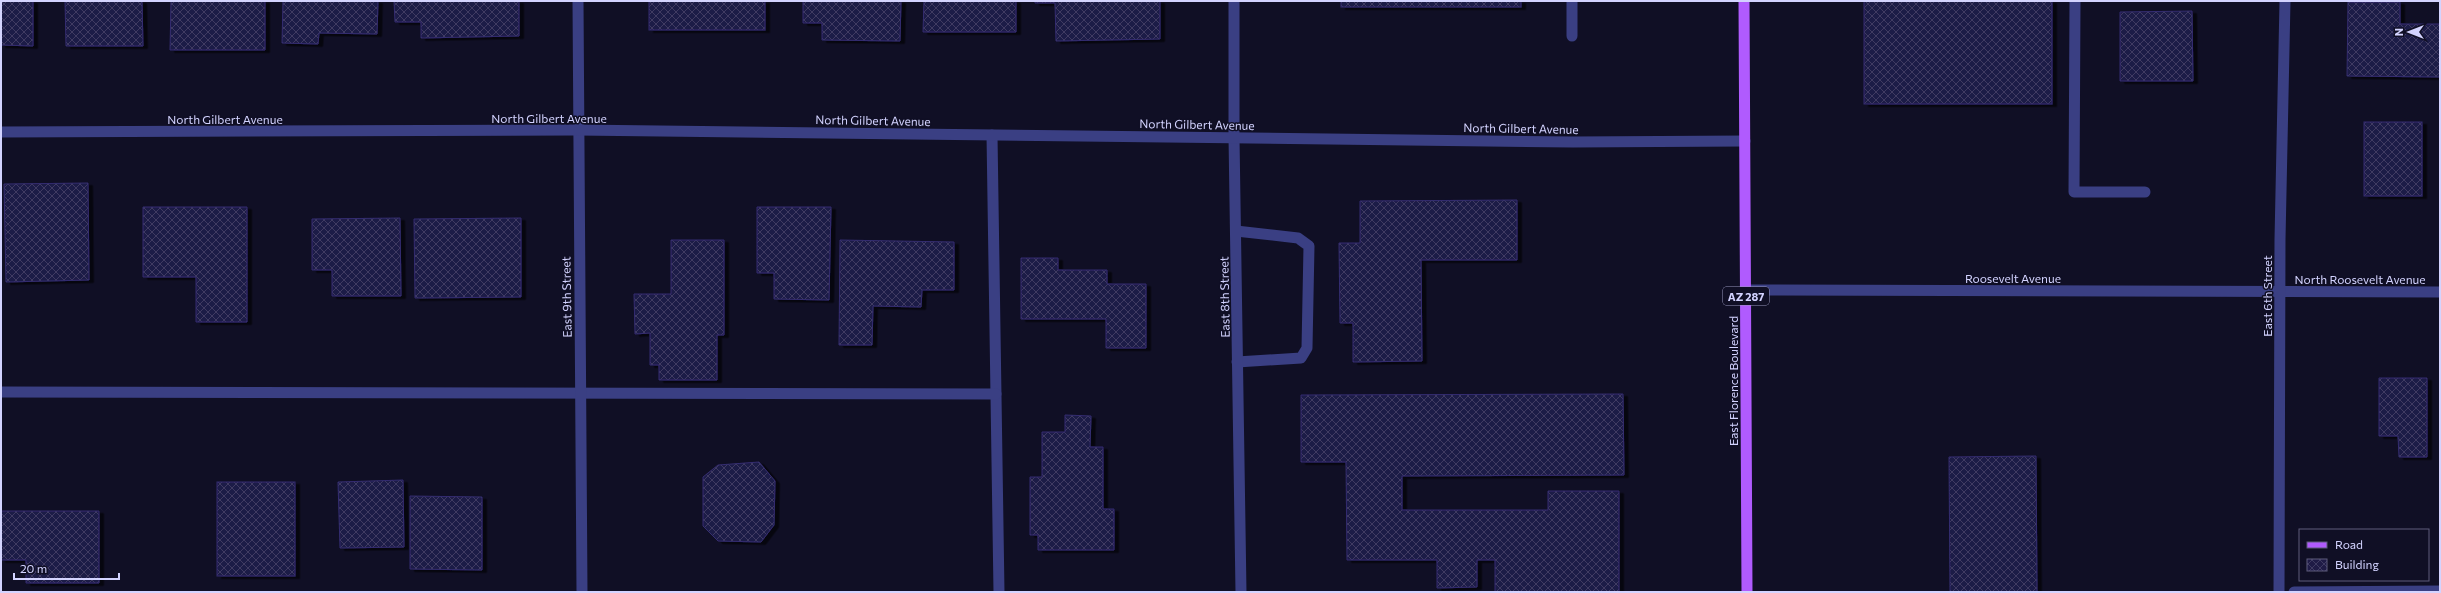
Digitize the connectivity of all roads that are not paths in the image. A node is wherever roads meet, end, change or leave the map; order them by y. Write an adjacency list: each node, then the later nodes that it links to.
1 (578, 1): 8 (street, East 9th Street)
2 (1234, 1): 11 (street, East 8th Street)
3 (1572, 1): 7 (street)
4 (1744, 1): 12 (main road, East Florence Boulevard / AZ 287)
5 (2075, 1): 13 (street)
6 (2285, 1): 16 (street, East 6th Street)
7 (1572, 36)
8 (577, 130): 9 (street, North Gilbert Avenue); 10 (street, North Gilbert Avenue); 20 (street, East 9th Street)
9 (1, 132)
10 (992, 135): 11 (street, North Gilbert Avenue); 21 (street)
11 (1234, 137): 12 (street, North Gilbert Avenue); 14 (street, East 8th Street)
12 (1745, 141): 15 (main road, East Florence Boulevard / AZ 287)
13 (2145, 192)
14 (1236, 231): 18 (street, East 8th Street); 18 (street)
15 (1746, 290): 16 (street, Roosevelt Avenue); 26 (main road, East Florence Boulevard / AZ 287)
16 (2280, 292): 17 (street, North Roosevelt Avenue); 27 (street, East 6th Street)
17 (2440, 292)
18 (1237, 362): 25 (street, East 8th Street)
19 (1, 392): 20 (street)
20 (580, 393): 21 (street); 23 (street, East 9th Street)
21 (996, 394): 24 (street)
22 (2440, 591): 28 (street)
23 (582, 592)
24 (999, 592)
25 (1241, 592)
26 (1747, 592)
27 (2279, 592)
28 (2294, 592)

